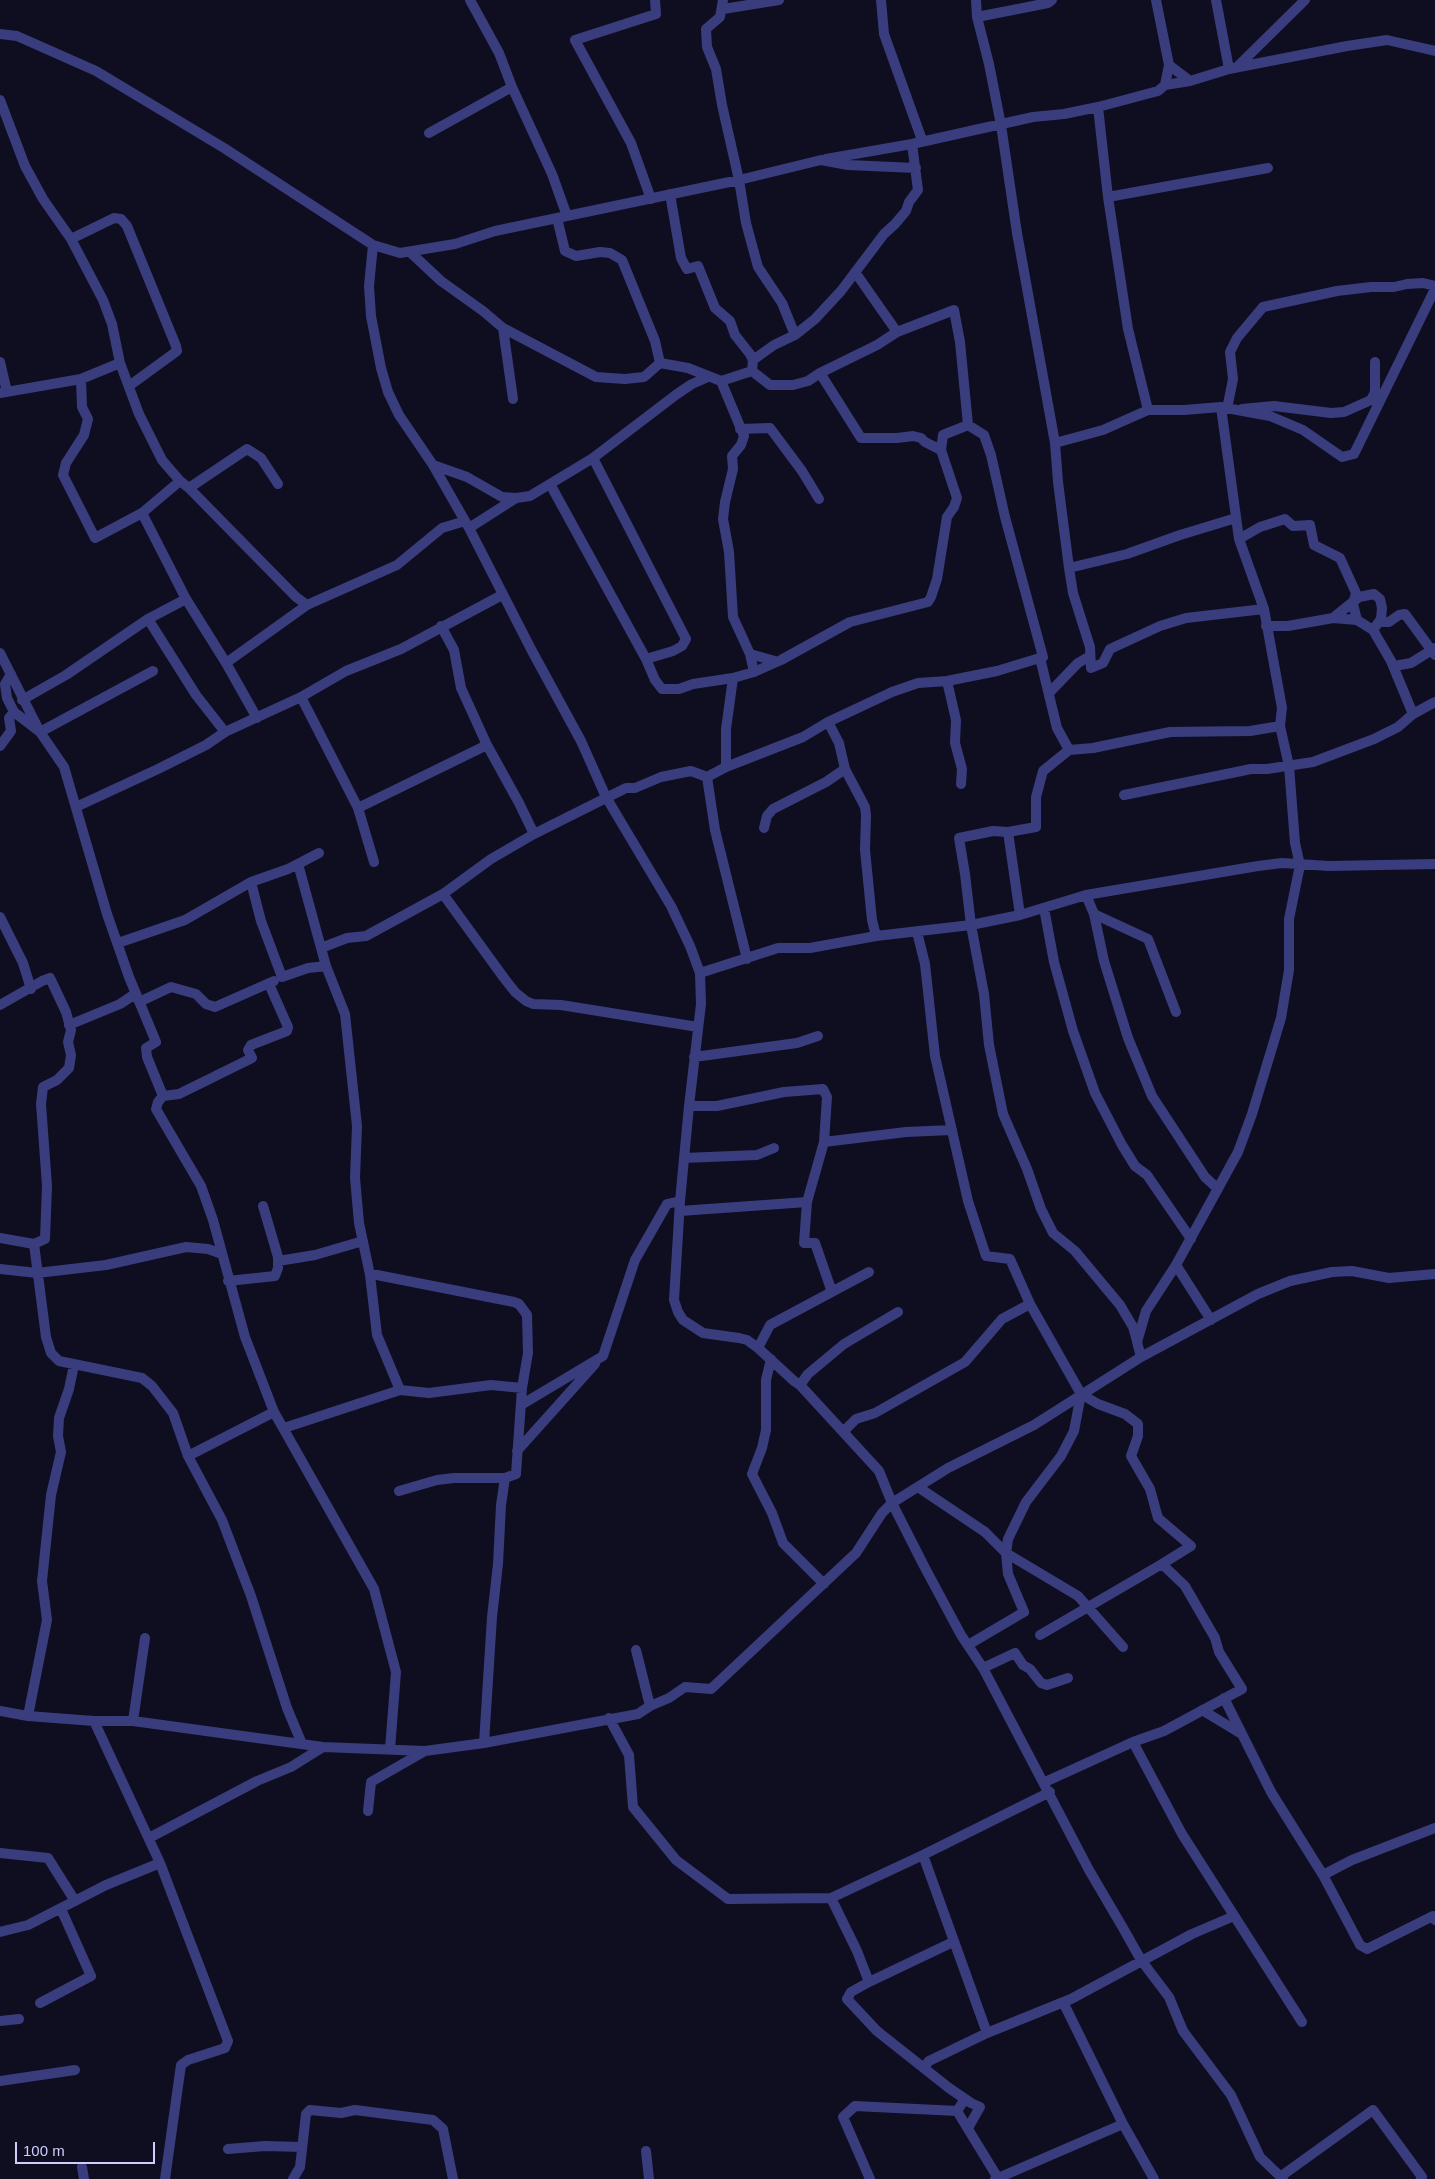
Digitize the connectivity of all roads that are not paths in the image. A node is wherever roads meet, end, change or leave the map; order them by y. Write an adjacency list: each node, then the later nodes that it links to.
1 (470, 0): 18 (street)
2 (655, 0): 31 (street)
3 (779, 0): 10 (street)
4 (881, 0): 23 (street)
5 (976, 0): 11 (street)
6 (1052, 0): 11 (street)
7 (1156, 0): 14 (street)
8 (1216, 0): 15 (street)
9 (1305, 0): 15 (street)
10 (723, 4): 28 (street)
11 (977, 17): 21 (street)
12 (0, 34): 34 (street)
13 (1435, 51): 15 (street)
14 (1169, 65): 16 (street); 17 (street)
15 (1233, 68): 16 (street)
16 (1190, 81): 17 (street)
17 (1165, 86): 20 (street)
18 (512, 87): 22 (street); 32 (street)
19 (0, 100): 33 (street)
20 (1098, 107): 21 (street); 30 (street)
21 (1001, 125): 23 (street); 58 (street)
22 (429, 133)
23 (922, 140): 24 (street)
24 (912, 144): 25 (street); 26 (street)
25 (821, 160): 26 (street); 28 (street)
26 (916, 168): 36 (street)
27 (1268, 168): 30 (street)
28 (739, 180): 29 (street); 40 (street)
29 (670, 194): 31 (street); 45 (street)
30 (1108, 197): 55 (street)
31 (651, 199): 32 (street)
32 (562, 217): 35 (street); 44 (street)
33 (70, 239): 42 (street); 50 (street)
34 (374, 245): 35 (street); 61 (street)
35 (410, 252): 38 (street)
36 (855, 272): 39 (street); 40 (street)
37 (1435, 288): 53 (street); 54 (street)
38 (503, 328): 44 (street); 52 (street)
39 (897, 332): 46 (street); 56 (street)
40 (795, 335): 45 (street)
41 (0, 362): 51 (street)
42 (120, 362): 48 (street); 50 (street)
43 (1375, 362): 53 (street)
44 (660, 363): 47 (street)
45 (752, 366): 46 (street); 49 (street)
46 (820, 373): 59 (street)
47 (708, 377): 49 (street); 60 (street)
48 (81, 379): 51 (street); 67 (street)
49 (721, 381): 57 (street)
50 (129, 386): 62 (street)
51 (4, 392)
52 (513, 398)
53 (1376, 400): 54 (street); 54 (street)
54 (1228, 409): 55 (street); 68 (street)
55 (1148, 410): 58 (street)
56 (968, 425): 59 (street); 89 (street)
57 (740, 429): 66 (street); 88 (street)
58 (1055, 442): 71 (street)
59 (941, 450): 91 (street)
60 (593, 458): 64 (street); 90 (street)
61 (433, 464): 65 (street); 69 (street)
62 (184, 484): 63 (street); 67 (street); 75 (street)
63 (278, 484)
64 (550, 484): 65 (street); 90 (street)
65 (516, 498): 69 (street)
66 (820, 499)
67 (142, 513): 73 (street)
68 (1236, 518): 70 (street); 71 (street)
69 (467, 524): 72 (street); 75 (street)
70 (1240, 539): 74 (street); 76 (street)
71 (1069, 568): 86 (street)
72 (502, 595): 81 (street); 119 (street)
73 (186, 599): 78 (street); 92 (street)
74 (1353, 604): 77 (street); 79 (street); 80 (street)
75 (307, 605): 92 (street)
76 (1264, 609): 82 (street); 84 (street)
77 (1333, 618): 79 (street); 82 (street)
78 (148, 619): 101 (street); 109 (street)
79 (1357, 620): 83 (street)
80 (1380, 622): 83 (street); 85 (street)
81 (441, 626): 100 (street); 110 (street)
82 (1266, 626): 107 (street)
83 (1373, 630): 93 (street)
84 (1110, 649): 86 (street); 86 (street)
85 (1433, 651): 93 (street)
86 (1090, 652): 99 (street)
87 (0, 653): 96 (street)
88 (750, 654): 91 (street); 95 (street)
89 (1040, 658): 98 (street); 99 (street)
90 (646, 659): 97 (street)
91 (775, 661): 95 (street)
92 (226, 663): 105 (street)
93 (1394, 666): 104 (street)
94 (153, 671): 108 (street)
95 (754, 672): 97 (street)
96 (11, 674): 101 (street); 103 (street)
97 (733, 678): 114 (street)
98 (947, 681): 106 (street); 117 (street)
99 (1049, 693): 112 (street)
100 (301, 697): 105 (street); 121 (street)
101 (22, 700): 108 (street)
102 (1435, 702): 104 (street)
103 (14, 712): 108 (street); 111 (street)
104 (1413, 714): 113 (street)
105 (257, 718): 109 (street)
106 (828, 722): 114 (street); 115 (street)
107 (1280, 726): 112 (street); 113 (street)
108 (40, 732): 120 (street)
109 (225, 732): 120 (street)
110 (487, 745): 121 (street); 124 (street)
111 (0, 746)
112 (1069, 750): 123 (street)
113 (1289, 766): 118 (street); 129 (street)
114 (726, 767): 116 (street)
115 (845, 770): 122 (street); 139 (street)
116 (707, 777): 119 (street); 142 (street)
117 (961, 784)
118 (1124, 795)
119 (606, 797): 124 (street); 144 (street)
120 (76, 806): 140 (street)
121 (358, 808): 126 (street)
122 (764, 828)
123 (1008, 832): 135 (street); 137 (street)
124 (534, 834): 131 (street)
125 (319, 853): 127 (street)
126 (374, 862)
127 (298, 864): 130 (street); 141 (street)
128 (1435, 864): 129 (street)
129 (1300, 865): 132 (street); 161 (street)
130 (251, 882): 140 (street); 145 (street)
131 (444, 894): 141 (street); 152 (street)
132 (1086, 895): 133 (street); 134 (street)
133 (1044, 908): 135 (street); 166 (street)
134 (1094, 914): 150 (street); 161 (street)
135 (1020, 915): 137 (street)
136 (0, 917): 147 (street)
137 (971, 925): 138 (street); 182 (street)
138 (917, 932): 139 (street); 157 (street)
139 (876, 936): 142 (street)
140 (118, 943): 148 (street)
141 (321, 948): 143 (street)
142 (747, 959): 144 (street)
143 (326, 966): 145 (street); 167 (street)
144 (700, 973): 152 (street)
145 (282, 977): 146 (street)
146 (269, 984): 148 (street); 155 (street)
147 (31, 988): 149 (street); 151 (street)
148 (137, 998): 151 (street); 155 (street)
149 (0, 1006)
150 (1176, 1012)
151 (69, 1025): 168 (street)
152 (698, 1027): 154 (street)
153 (818, 1036): 154 (street)
154 (694, 1057): 156 (street)
155 (163, 1096): 169 (street)
156 (689, 1106): 158 (street); 160 (street)
157 (952, 1130): 158 (street); 179 (street)
158 (824, 1142): 162 (street)
159 (774, 1148): 160 (street)
160 (684, 1158): 164 (street)
161 (1218, 1189): 166 (street)
162 (807, 1202): 164 (street); 178 (street)
163 (263, 1206): 170 (street)
164 (680, 1206): 183 (street); 184 (street)
165 (0, 1238): 168 (street)
166 (1190, 1239): 171 (street)
167 (363, 1241): 170 (street); 176 (street)
168 (34, 1244): 174 (street)
169 (222, 1254): 174 (street); 177 (street)
170 (278, 1261): 177 (street)
171 (1176, 1265): 181 (street); 182 (street)
172 (0, 1269): 174 (street)
173 (869, 1272): 178 (street)
174 (37, 1273): 187 (street)
175 (1435, 1274): 181 (street)
176 (370, 1275): 189 (street); 190 (street)
177 (228, 1281): 193 (street)
178 (832, 1292): 183 (street)
179 (1030, 1304): 191 (street); 195 (street)
180 (898, 1312): 188 (street)
181 (1211, 1320): 185 (street)
182 (1137, 1342): 185 (street)
183 (758, 1348): 186 (street)
184 (603, 1356): 192 (street); 196 (street)
185 (1141, 1358): 191 (street)
186 (771, 1359): 188 (street); 204 (street)
187 (74, 1365): 197 (street); 217 (street)
188 (800, 1385): 195 (street)
189 (522, 1388): 190 (street); 192 (street)
190 (400, 1390): 194 (street)
191 (1081, 1394): 199 (street); 202 (street); 203 (street)
192 (521, 1405): 196 (street)
193 (274, 1412): 194 (street); 197 (street)
194 (284, 1428): 226 (street)
195 (843, 1432): 201 (street)
196 (518, 1451): 198 (street)
197 (188, 1456): 224 (street)
198 (505, 1478): 200 (street); 223 (street)
199 (918, 1487): 201 (street); 202 (street)
200 (399, 1491)
201 (892, 1503): 204 (street); 208 (street)
202 (1006, 1552): 205 (street); 208 (street)
203 (1162, 1564): 205 (street); 213 (street)
204 (824, 1584): 214 (street)
205 (1088, 1608): 206 (street); 209 (street)
206 (1040, 1635)
207 (145, 1638): 220 (street)
208 (968, 1645): 211 (street)
209 (1123, 1647)
210 (636, 1650): 214 (street)
211 (983, 1668): 212 (street); 228 (street)
212 (1068, 1678)
213 (1224, 1698): 215 (street); 221 (street)
214 (650, 1706): 218 (street)
215 (1202, 1710): 221 (street); 222 (street)
216 (0, 1711): 217 (street)
217 (28, 1716): 219 (street)
218 (610, 1718): 223 (street); 237 (street)
219 (94, 1721): 220 (street); 232 (street)
220 (133, 1721): 224 (street)
221 (1240, 1733): 236 (street)
222 (1133, 1742): 228 (street); 240 (street)
223 (484, 1743): 227 (street)
224 (302, 1744): 225 (street)
225 (324, 1746): 226 (street); 232 (street)
226 (390, 1749): 227 (street)
227 (426, 1750): 230 (street)
228 (1045, 1782): 229 (street)
229 (1050, 1792): 234 (street); 244 (street)
230 (368, 1811)
231 (1435, 1828): 236 (street)
232 (149, 1838): 235 (street)
233 (0, 1853): 238 (street)
234 (923, 1855): 237 (street); 243 (street)
235 (160, 1863): 238 (street); 266 (street)
236 (1323, 1875): 241 (street)
237 (830, 1898): 245 (street)
238 (75, 1901): 239 (street)
239 (62, 1909): 242 (street); 247 (street)
240 (1234, 1916): 244 (street); 250 (street)
241 (1434, 1917)
242 (0, 1932)
243 (953, 1942): 245 (street); 251 (street)
244 (1141, 1960): 246 (street); 264 (street)
245 (869, 1982): 252 (street)
246 (1063, 2002): 251 (street); 257 (street)
247 (40, 2003)
248 (19, 2019): 249 (street)
249 (0, 2021)
250 (1302, 2022)
251 (987, 2033): 252 (street)
252 (924, 2067): 255 (street)
253 (74, 2070): 254 (street)
254 (0, 2081)
255 (965, 2099): 256 (street); 258 (street)
256 (957, 2111): 258 (street); 270 (street)
257 (1123, 2124): 263 (street); 271 (street)
258 (968, 2128): 263 (street)
259 (302, 2147): 260 (street); 267 (street); 268 (street)
260 (228, 2149)
261 (646, 2151): 269 (street)
262 (82, 2167): 265 (street)
263 (997, 2178)
264 (1281, 2178): 272 (street)
265 (84, 2179)
266 (165, 2179)
267 (294, 2179)
268 (453, 2179)
269 (649, 2179)
270 (870, 2179)
271 (1154, 2179)
272 (1421, 2179)

